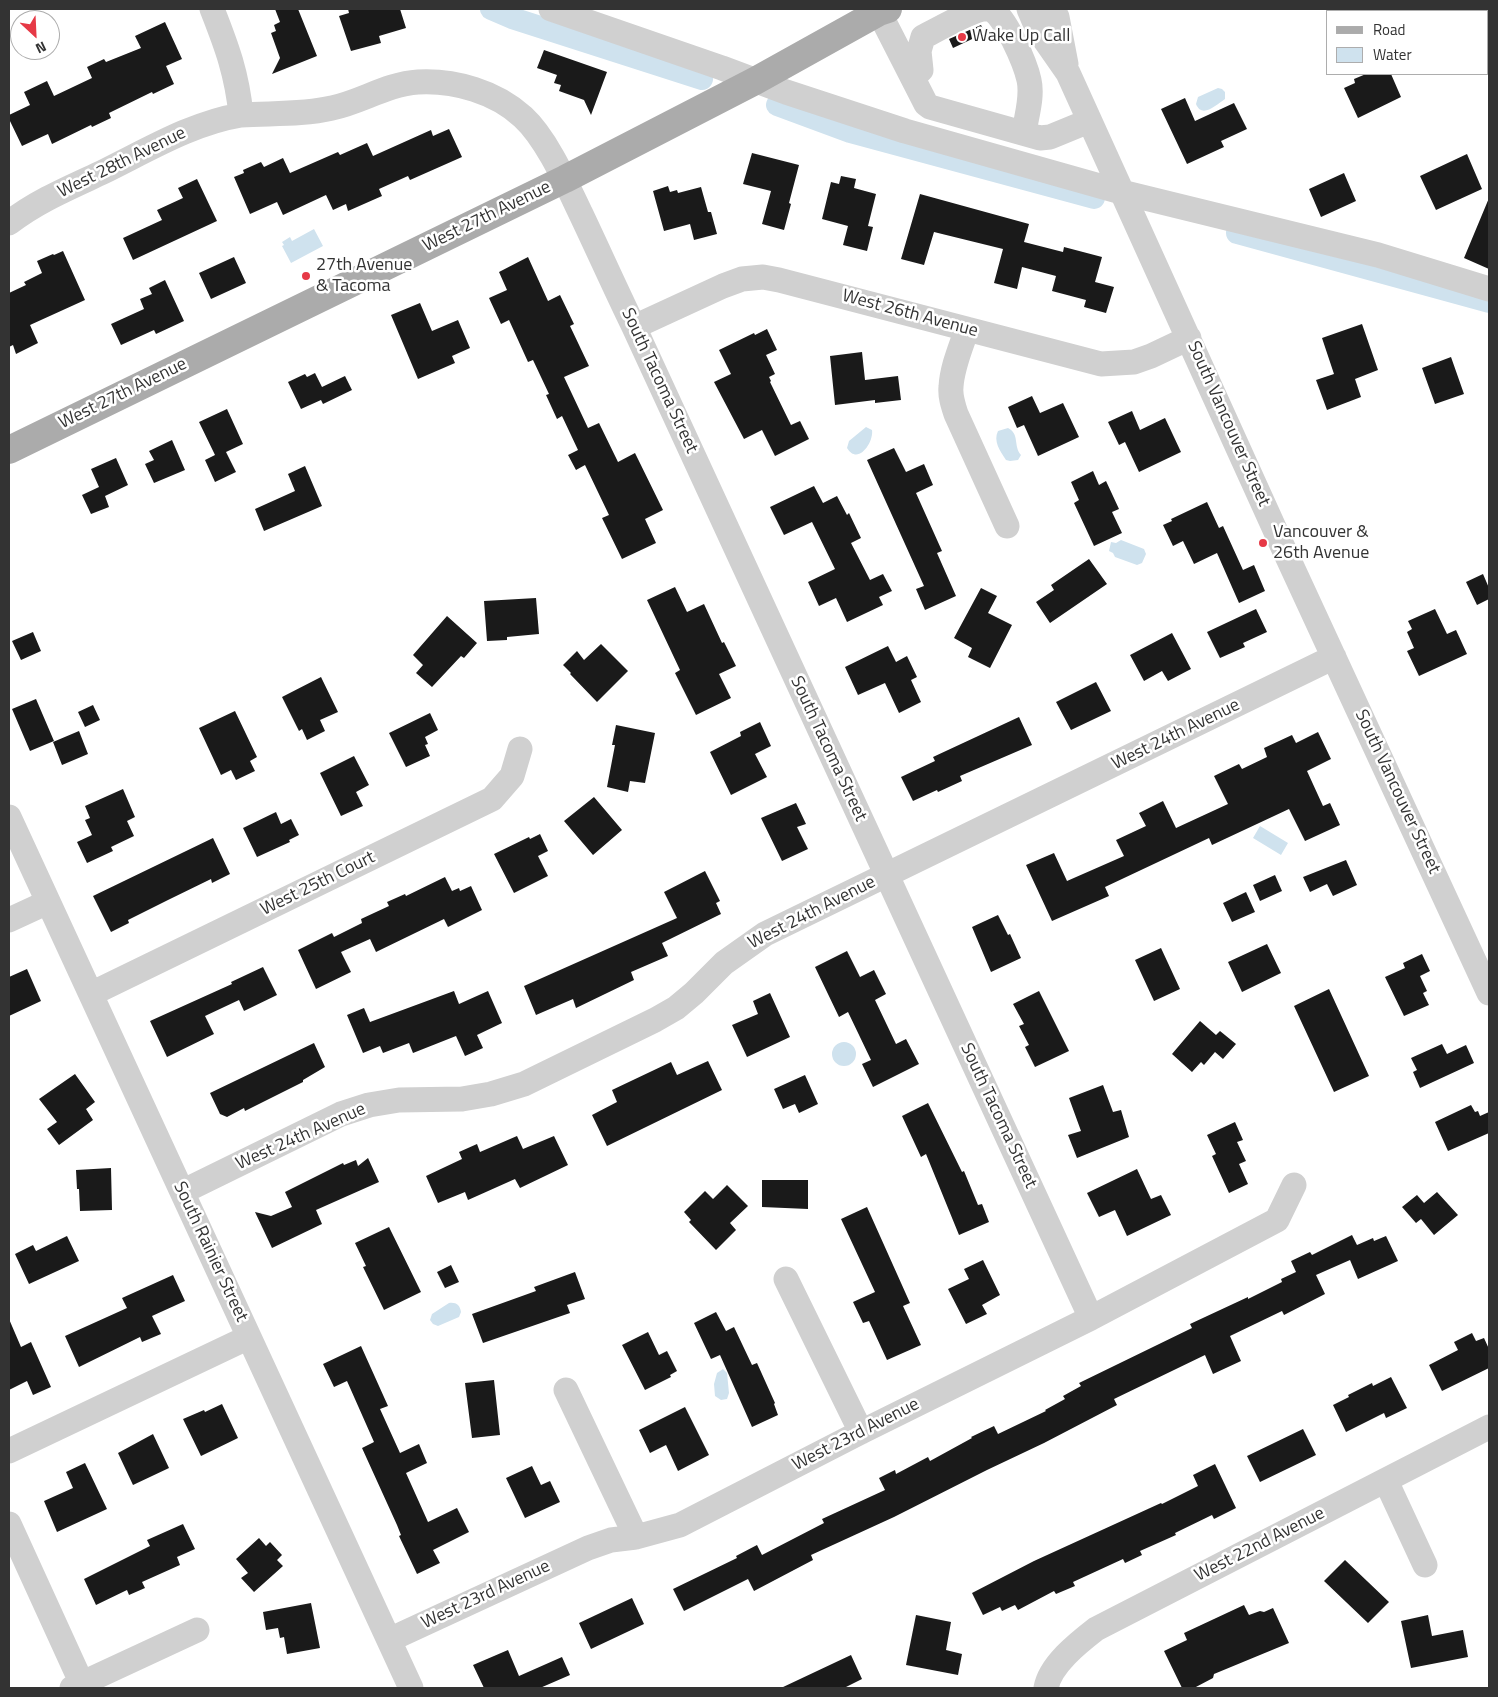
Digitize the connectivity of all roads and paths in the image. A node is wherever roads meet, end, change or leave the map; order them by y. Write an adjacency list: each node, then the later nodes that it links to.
1 (212, 9): 9 (street)
2 (551, 9): 8 (street)
3 (1029, 9): 6 (street, South Vancouver Street)
4 (1053, 9): 6 (street, South Vancouver Street)
5 (883, 10): 7 (street); 8 (main road, West 27th Avenue)
6 (1068, 73): 10 (street, South Vancouver Street)
7 (913, 78): 11 (street); 11 (street)
8 (755, 81): 12 (main road, West 27th Avenue); 13 (street)
9 (242, 116): 12 (street, West 28th Avenue); 14 (street, West 28th Avenue)
10 (1089, 120): 11 (street); 13 (street, South Vancouver Street)
11 (1024, 133)
12 (564, 179): 16 (street, South Tacoma Street); 19 (main road, West 27th Avenue)
13 (1121, 192): 15 (street); 18 (street, South Vancouver Street)
14 (9, 224)
15 (1489, 289)
16 (634, 327): 17 (street, West 26th Avenue); 24 (street, South Tacoma Street)
17 (967, 329): 18 (street, West 26th Avenue); 20 (street)
18 (1189, 338): 21 (street, South Vancouver Street)
19 (9, 450)
20 (1007, 526)
21 (1334, 657): 24 (street, West 24th Avenue); 27 (street, South Vancouver Street)
22 (520, 749): 28 (street, West 25th Court)
23 (9, 817): 25 (street, South Rainier Street)
24 (887, 875): 30 (street, West 24th Avenue); 32 (street, South Tacoma Street)
25 (48, 902): 26 (street); 28 (street, South Rainier Street)
26 (9, 920)
27 (1489, 992)
28 (91, 994): 30 (street, South Rainier Street)
29 (1294, 1185): 32 (street, West 23rd Avenue)
30 (182, 1192): 33 (street, South Rainier Street)
31 (786, 1279): 36 (street)
32 (1091, 1318): 36 (street, West 23rd Avenue)
33 (249, 1337): 37 (street); 43 (street, South Rainier Street)
34 (566, 1390): 40 (street)
35 (1489, 1427): 38 (street, West 22nd Avenue)
36 (861, 1432): 40 (street, West 23rd Avenue)
37 (9, 1451)
38 (1386, 1481): 41 (street); 44 (street, West 22nd Avenue)
39 (9, 1524): 45 (street)
40 (636, 1537): 43 (street, West 23rd Avenue)
41 (1426, 1565)
42 (197, 1630): 45 (street)
43 (389, 1640): 46 (street, South Rainier Street)
44 (1046, 1685)
45 (77, 1686)
46 (411, 1688)

